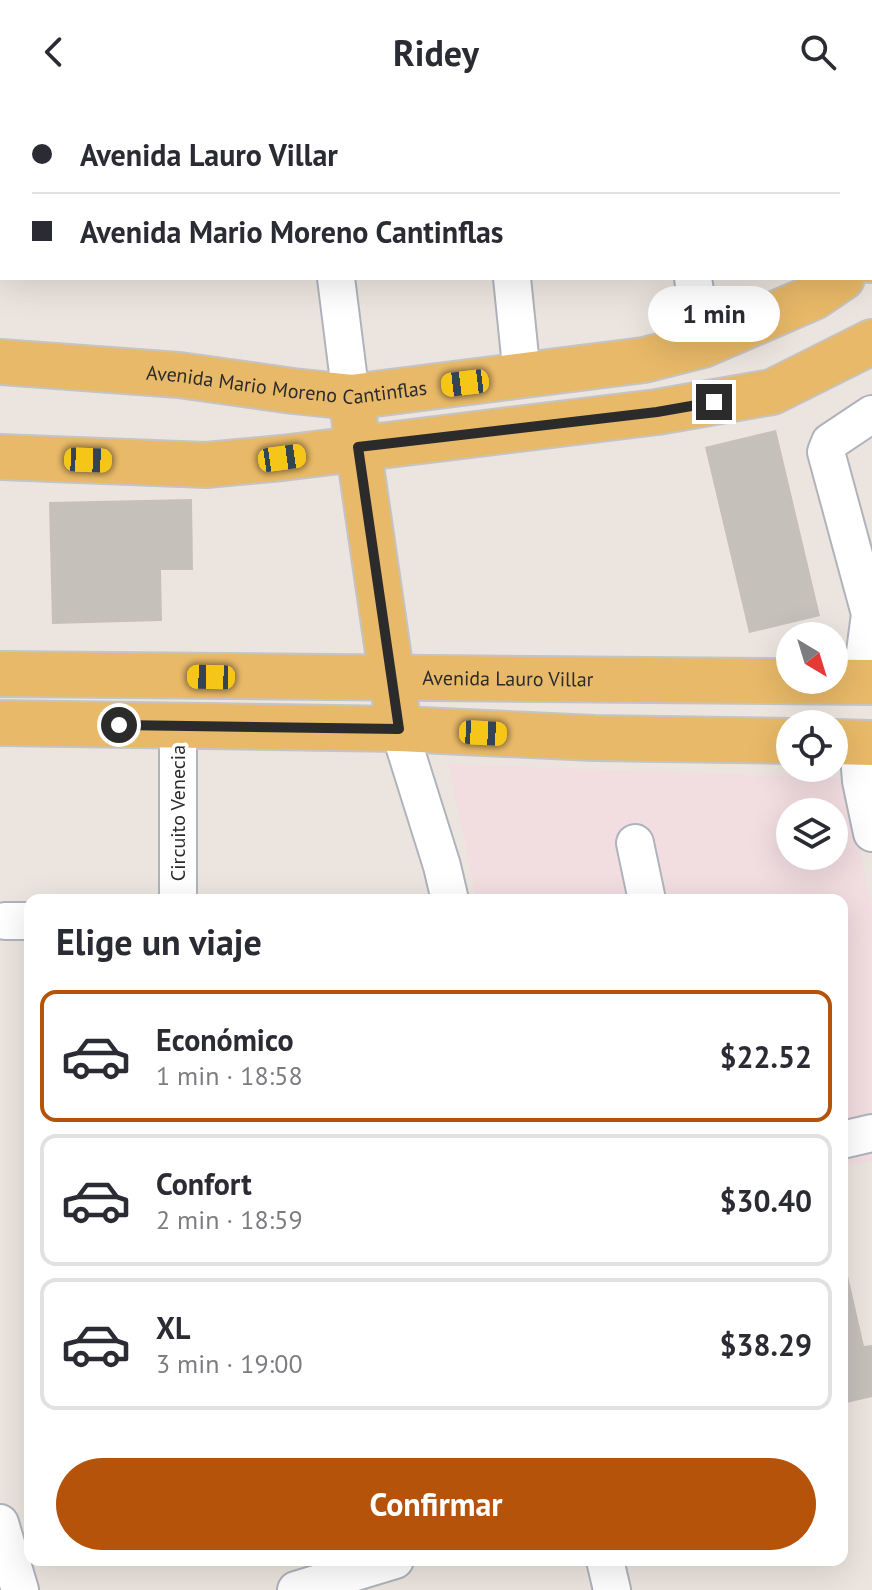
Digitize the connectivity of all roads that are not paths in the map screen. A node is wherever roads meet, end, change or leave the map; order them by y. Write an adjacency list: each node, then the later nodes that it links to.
1 (336, 280): 9 (street)
2 (512, 280): 8 (street)
3 (693, 280): 6 (street)
4 (839, 280): 6 (main road, Avenida Mario Moreno Cantinflas)
5 (872, 342): 11 (main road)
6 (703, 345): 8 (main road, Avenida Mario Moreno Cantinflas)
7 (0, 362): 9 (main road, Avenida Mario Moreno Cantinflas)
8 (522, 376): 9 (main road, Avenida Mario Moreno Cantinflas)
9 (351, 397): 11 (main road)
10 (872, 414): 15 (street)
11 (358, 447): 12 (main road); 14 (main road)
12 (0, 457)
13 (0, 674): 14 (main road, Avenida Lauro Villar)
14 (392, 679): 15 (main road, Avenida Lauro Villar); 18 (main road)
15 (866, 682)
16 (0, 723): 17 (main road)
17 (178, 726): 18 (main road); 23 (street, Circuito Venecia)
18 (399, 729): 19 (main road); 24 (street)
19 (776, 741)
20 (855, 743): 21 (street)
21 (872, 833)
22 (635, 843): 25 (street)
23 (178, 894)
24 (449, 894)
25 (646, 894)
26 (872, 1133): 27 (street)
27 (848, 1139)
28 (0, 1523): 31 (street)
29 (375, 1566): 32 (street)
30 (606, 1566): 33 (street)
31 (20, 1590)
32 (296, 1590)
33 (612, 1590)

